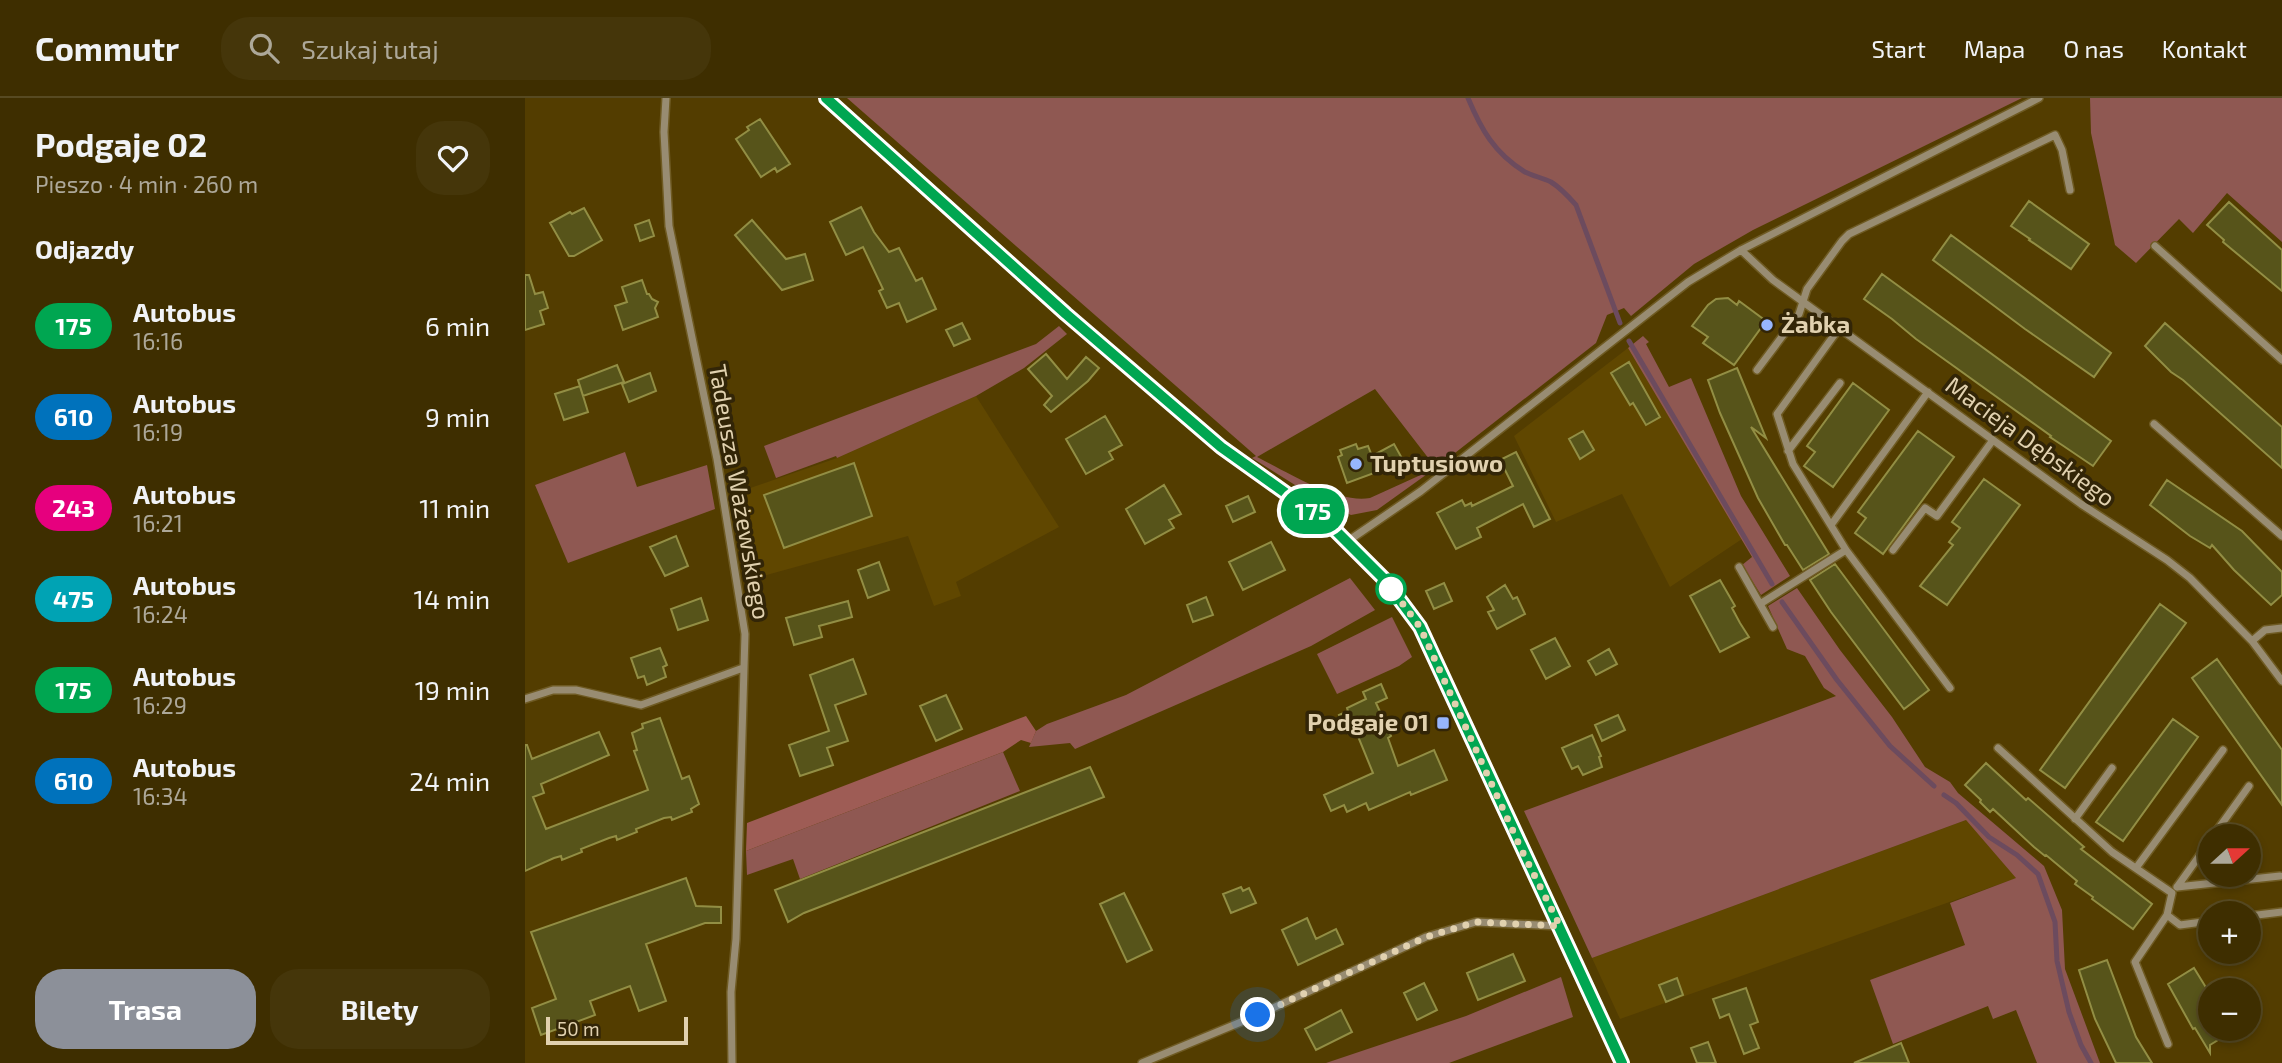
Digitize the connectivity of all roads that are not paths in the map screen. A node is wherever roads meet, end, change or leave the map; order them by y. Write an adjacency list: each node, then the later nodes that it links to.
1 (666, 98): 26 (street, Tadeusza Ważewskiego)
2 (826, 98): 18 (street)
3 (2039, 98): 6 (street)
4 (2070, 190): 7 (street)
5 (2155, 246): 9 (street)
6 (1741, 250): 7 (street, Macieja Dębskiego); 18 (street)
7 (1803, 300): 8 (street, Macieja Dębskiego); 10 (street)
8 (1840, 327): 12 (street, Macieja Dębskiego); 15 (street)
9 (2282, 360)
10 (1756, 370)
11 (1840, 383): 15 (street)
12 (1928, 392): 14 (street, Macieja Dębskiego); 16 (street)
13 (2154, 424): 17 (street)
14 (1993, 440): 20 (street); 25 (street, Macieja Dębskiego)
15 (1788, 451): 16 (street)
16 (1831, 525): 19 (street)
17 (2282, 536)
18 (1348, 541): 44 (street)
19 (1846, 550): 22 (street); 28 (street)
20 (1893, 550)
21 (1739, 567): 22 (street)
22 (1760, 604): 23 (street)
23 (1773, 627)
24 (2282, 628): 25 (street)
25 (2252, 641): 27 (street, Macieja Dębskiego)
26 (743, 668): 29 (street); 46 (street, Tadeusza Ważewskiego)
27 (2282, 681)
28 (1950, 688)
29 (525, 699)
30 (1998, 748): 34 (street)
31 (2223, 750): 37 (street)
32 (2112, 768): 34 (street)
33 (2249, 786): 35 (street)
34 (2075, 819): 37 (street)
35 (2222, 824)
36 (2198, 858): 39 (street)
37 (2136, 868): 39 (street)
38 (2280, 876): 39 (street)
39 (2175, 890): 41 (street)
40 (2282, 912): 42 (street)
41 (2167, 915): 43 (street); 45 (street)
42 (2261, 915)
43 (2198, 923)
44 (1560, 926): 47 (street); 48 (street)
45 (2168, 1044)
46 (732, 1063)
47 (1142, 1063)
48 (1622, 1063)

